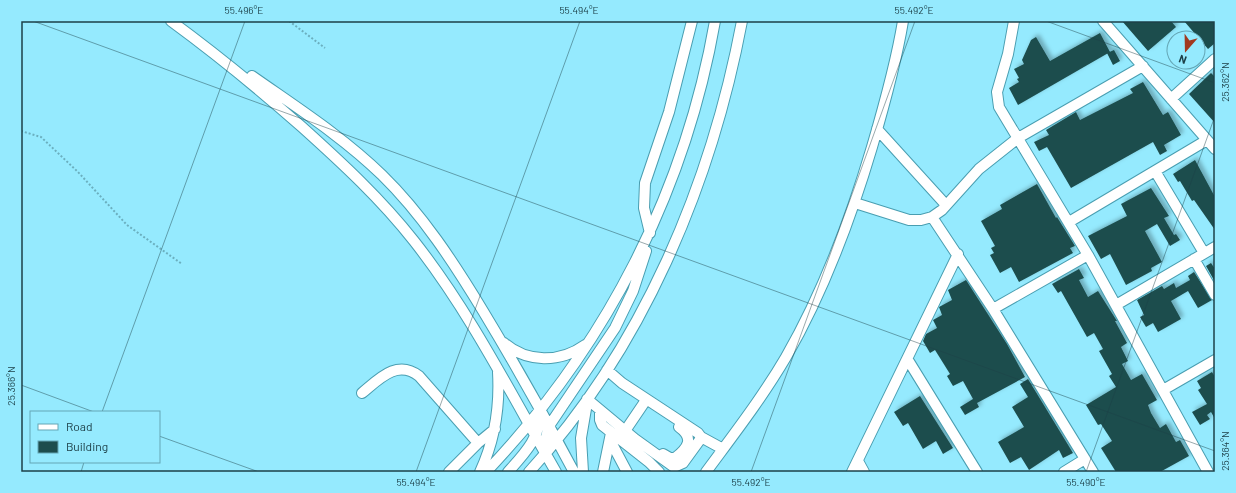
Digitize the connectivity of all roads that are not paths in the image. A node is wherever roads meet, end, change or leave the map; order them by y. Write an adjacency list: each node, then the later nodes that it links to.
1 (171, 21): 8 (street)
2 (692, 21): 21 (street)
3 (715, 21): 21 (street)
4 (742, 21): 35 (street)
5 (903, 21): 12 (street)
6 (1014, 21): 13 (street)
7 (1103, 21): 10 (street)
8 (209, 50): 30 (street); 34 (street)
9 (1215, 59): 11 (street)
10 (1143, 66): 11 (street); 13 (street)
11 (1171, 99): 14 (street)
12 (877, 129): 17 (street); 18 (street)
13 (1018, 138): 18 (street); 20 (street)
14 (1207, 140): 15 (street); 16 (street)
15 (1215, 149)
16 (1155, 171): 20 (street); 23 (street)
17 (855, 203): 19 (street); 53 (street)
18 (946, 205): 19 (street)
19 (932, 217): 24 (street)
20 (1069, 222): 25 (street)
21 (651, 231): 31 (street); 44 (street)
22 (1215, 247): 23 (street)
23 (1204, 253): 26 (street)
24 (958, 254): 29 (street); 32 (street)
25 (1088, 255): 28 (street); 29 (street)
26 (1194, 259): 27 (street); 28 (street)
27 (1215, 295)
28 (1116, 305): 36 (street)
29 (993, 309): 55 (street)
30 (500, 340): 31 (street); 41 (street)
31 (591, 340): 41 (street)
32 (908, 360): 56 (street); 72 (street)
33 (1215, 360): 36 (street)
34 (498, 370): 43 (street); 45 (street)
35 (607, 370): 38 (street); 39 (street)
36 (1163, 390): 75 (street)
37 (362, 393): 52 (street)
38 (587, 399): 42 (street); 51 (street); 65 (street)
39 (646, 400): 40 (street); 46 (street)
40 (660, 408): 49 (street); 50 (street)
41 (541, 410): 43 (street); 44 (street); 47 (street)
42 (600, 410): 46 (street); 48 (street)
43 (529, 424): 47 (street); 60 (street)
44 (549, 426): 51 (street); 54 (street)
45 (495, 429): 52 (street); 59 (street)
46 (625, 431): 50 (street)
47 (536, 436): 54 (street); 61 (street)
48 (610, 437): 66 (street); 67 (street); 68 (street)
49 (701, 437): 53 (street); 57 (street)
50 (635, 439): 57 (street)
51 (557, 440): 54 (street); 64 (street)
52 (478, 443): 58 (street)
53 (723, 449): 69 (street)
54 (546, 454): 62 (street); 63 (street)
55 (1085, 459): 73 (street); 74 (street)
56 (858, 461): 70 (street); 71 (street)
57 (674, 469)
58 (449, 472)
59 (480, 472)
60 (486, 472)
61 (508, 472)
62 (529, 472)
63 (556, 472)
64 (574, 472)
65 (583, 472)
66 (603, 472)
67 (627, 472)
68 (659, 472)
69 (706, 472)
70 (852, 472)
71 (864, 472)
72 (976, 472)
73 (1064, 472)
74 (1093, 472)
75 (1208, 472)

